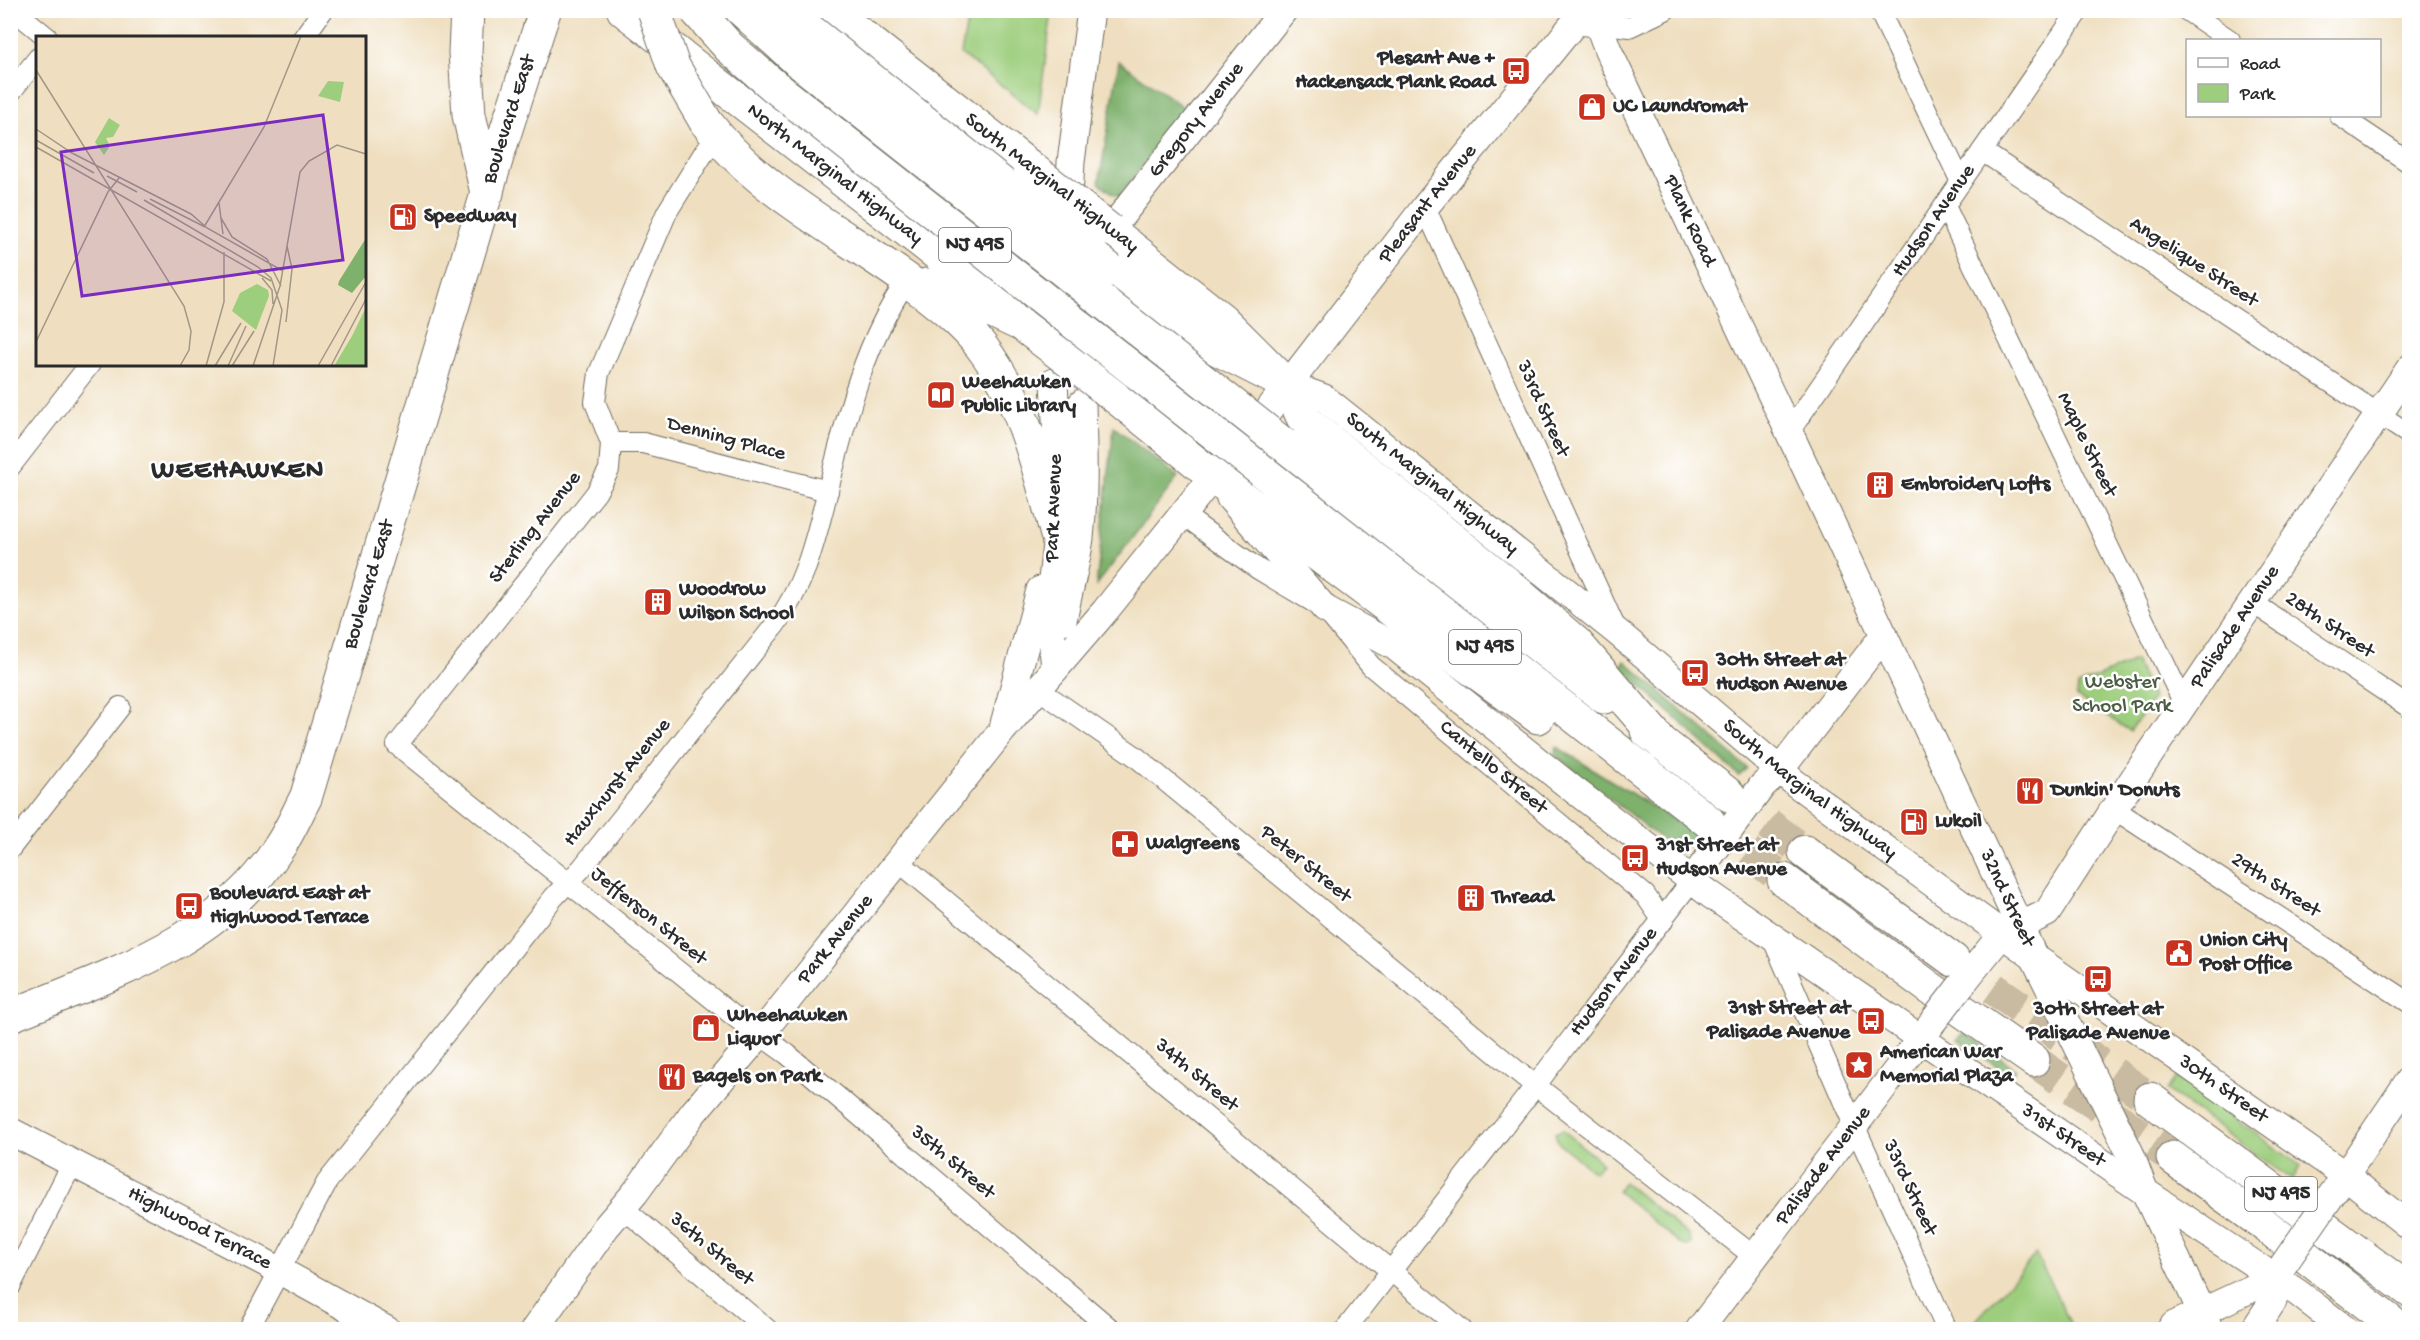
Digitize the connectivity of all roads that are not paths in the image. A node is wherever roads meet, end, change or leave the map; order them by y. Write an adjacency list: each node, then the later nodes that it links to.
1 (14, 10): 18 (street)
2 (323, 10): 19 (street)
3 (467, 10): 28 (highway)
4 (545, 10): 28 (main road, Boulevard East)
5 (623, 10): 34 (main road, North Marginal Highway)
6 (654, 10): 24 (highway, bridge)
7 (696, 10): 62 (highway, NJ 495, bridge)
8 (742, 10): 58 (highway, NJ 495, bridge)
9 (784, 10): 38 (highway, bridge)
10 (830, 10): 31 (main road, South Marginal Highway, bridge)
11 (1091, 10): 33 (main road)
12 (1284, 10): 31 (main road, Gregory Avenue)
13 (1665, 10): 17 (street)
14 (1879, 10): 27 (street)
15 (2079, 10): 25 (street, Hudson Avenue)
16 (2186, 10): 20 (street)
17 (1595, 17): 30 (main road, Pleasant Avenue); 41 (main road, Plank Road)
18 (46, 36)
19 (304, 36)
20 (2229, 39)
21 (36, 60): 22 (street)
22 (10, 93)
23 (2341, 117): 26 (street)
24 (705, 136): 32 (highway); 43 (street, Sterling Avenue)
25 (1982, 151): 27 (street, Hudson Avenue); 40 (street, Angelique Street)
26 (2409, 163)
27 (1961, 182): 29 (street, Hudson Avenue)
28 (487, 193): 77 (main road, Boulevard East)
29 (1945, 206): 41 (street, Hudson Avenue); 54 (street, Maple Street)
30 (1425, 207): 38 (main road, Pleasant Avenue); 51 (street, 33rd Street)
31 (1110, 230): 38 (main road, South Marginal Highway)
32 (908, 280): 34 (highway); 46 (street, Hauxhurst Avenue); 48 (highway)
33 (1068, 295)
34 (1022, 325): 45 (main road, North Marginal Highway, bridge)
35 (88, 366): 44 (street)
36 (2409, 368): 40 (main road, Palisade Avenue)
37 (1054, 382): 48 (main road, Park Avenue)
38 (1279, 396): 51 (main road, South Marginal Highway); 58 (highway)
39 (1082, 403): 53 (main road, Park Avenue)
40 (2379, 414): 42 (street, Angelique Street); 49 (main road, Palisade Avenue)
41 (1789, 432): 52 (main road, 32nd Street)
42 (2409, 435)
43 (611, 443): 46 (street, Denning Place); 59 (street, Sterling Avenue)
44 (10, 467)
45 (1220, 468): 47 (main road, Park Avenue); 50 (main road, Cantello Street); 62 (highway)
46 (828, 491): 70 (street, Hauxhurst Avenue)
47 (1182, 514): 50 (street, Cantello Street); 53 (main road, Park Avenue)
48 (1058, 535): 53 (main road, Park Avenue); 57 (main road)
49 (2253, 603): 54 (main road, Palisade Avenue); 56 (street, 28th Street)
50 (1325, 609): 68 (main road, Cantello Street); 71 (street, Cantello Street)
51 (1617, 632): 60 (main road, South Marginal Highway)
52 (1884, 635): 60 (main road, Hudson Avenue); 72 (main road, 32nd Street)
53 (1046, 679): 57 (main road, Park Avenue); 82 (street, Peter Street)
54 (2184, 704): 63 (main road, Palisade Avenue)
55 (120, 707): 65 (street)
56 (2409, 708)
57 (1002, 731): 67 (main road, Park Avenue)
58 (1663, 744): 61 (highway, NJ 495)
59 (397, 745): 70 (street, Jefferson Street)
60 (1780, 770): 68 (main road, Hudson Avenue); 72 (main road, South Marginal Highway)
61 (1730, 795)
62 (1674, 796): 64 (highway, NJ 495)
63 (2114, 809): 72 (main road, Palisade Avenue); 76 (street, 29th Street)
64 (1709, 822)
65 (10, 849)
66 (1805, 852): 75 (highway)
67 (898, 861): 79 (main road, Park Avenue); 94 (street, 34th Street)
68 (1692, 880): 71 (street, Hudson Avenue); 73 (main road, 31st Street)
69 (1784, 880): 80 (highway)
70 (567, 883): 79 (street, Jefferson Street); 93 (street, Hauxhurst Avenue)
71 (1663, 921): 82 (street, Hudson Avenue)
72 (2010, 930): 74 (main road, South Marginal Highway); 75 (main road, Palisade Avenue)
73 (1771, 935): 78 (main road, 31st Street); 84 (street, 33rd Street)
74 (2034, 957): 88 (main road, 30th Street); 89 (main road, 32nd Street)
75 (1957, 972): 78 (main road, Palisade Avenue, bridge)
76 (2409, 1003)
77 (10, 1016)
78 (1926, 1031): 84 (main road, Palisade Avenue); 89 (main road, 31st Street)
79 (759, 1035): 90 (main road, Park Avenue); 103 (street, 35th Street)
80 (2033, 1060)
81 (2409, 1079): 88 (main road)
82 (1536, 1085): 92 (street, Peter Street); 94 (street, Hudson Avenue)
83 (2151, 1100): 97 (highway, NJ 495)
84 (1855, 1126): 92 (main road, Palisade Avenue); 107 (street, 33rd Street)
85 (10, 1131): 87 (main road, Highwood Terrace)
86 (2173, 1158): 111 (highway, NJ 495)
87 (73, 1162): 93 (main road, Highwood Terrace); 96 (street)
88 (2340, 1183): 91 (main road, 30th Street); 95 (main road, bridge)
89 (2145, 1192): 95 (main road, 31st Street); 98 (main road, 32nd Street)
90 (623, 1208): 101 (main road, Park Avenue); 102 (street, 36th Street)
91 (2409, 1227)
92 (1756, 1258): 106 (main road, Palisade Avenue)
93 (279, 1270): 99 (street, Hauxhurst Avenue); 100 (main road, Highwood Terrace)
94 (1392, 1271): 104 (street, Hudson Avenue); 105 (street, 34th Street)
95 (2279, 1271): 98 (main road); 109 (main road); 110 (main road, 31st Street)
96 (10, 1287)
97 (2409, 1291)
98 (2207, 1320): 108 (main road)
99 (248, 1329)
100 (387, 1329)
101 (534, 1329)
102 (768, 1329)
103 (1112, 1329)
104 (1345, 1329)
105 (1462, 1329)
106 (1700, 1329)
107 (1947, 1329)
108 (2170, 1329)
109 (2254, 1329)
110 (2346, 1329)
111 (2402, 1329)

